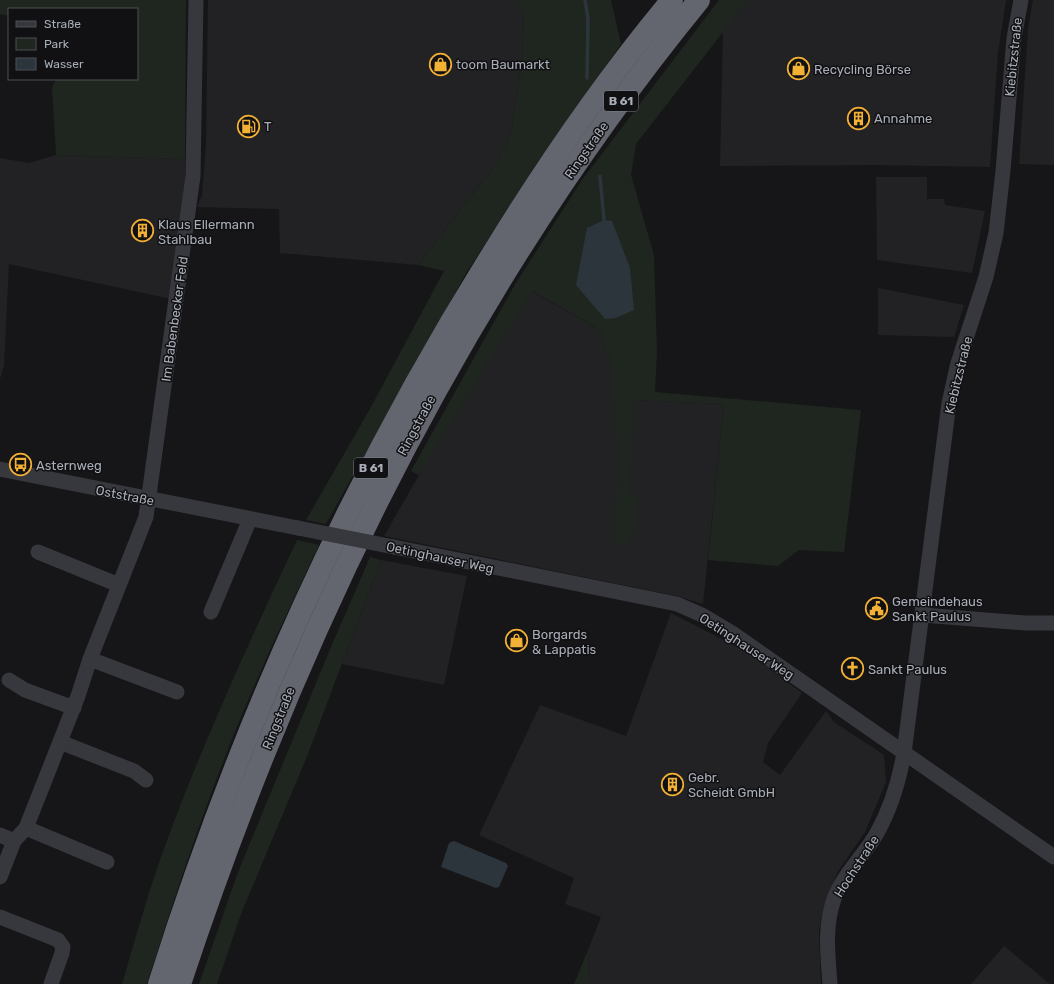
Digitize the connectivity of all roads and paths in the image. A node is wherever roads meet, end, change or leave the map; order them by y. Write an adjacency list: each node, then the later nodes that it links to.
1 (196, 0): 6 (street, Im Babenbecker Feld)
2 (672, 0): 28 (highway, Ringstraße / B 61)
3 (699, 0): 29 (highway, Ringstraße / B 61)
4 (1021, 0): 12 (street, Kiebitzstraße)
5 (0, 469): 6 (street, Oststraße)
6 (148, 500): 7 (street, Oststraße); 10 (street, Im Babenbecker Feld)
7 (250, 519): 8 (street, Oststraße); 11 (street)
8 (298, 528): 19 (street, Oetinghauser Weg, bridge)
9 (38, 552): 10 (street)
10 (119, 585): 14 (street, Im Babenbecker Feld)
11 (211, 612)
12 (922, 615): 13 (street); 19 (street, Kiebitzstraße)
13 (1054, 623)
14 (90, 659): 16 (street); 17 (street, Im Babenbecker Feld)
15 (9, 680): 17 (street)
16 (177, 692)
17 (74, 708): 18 (street, Im Babenbecker Feld)
18 (60, 742): 20 (street); 21 (street, Im Babenbecker Feld)
19 (904, 753): 23 (street, Oetinghauser Weg); 30 (street, Hochstraße)
20 (146, 780)
21 (26, 828): 22 (street, Im Babenbecker Feld); 24 (street)
22 (7, 838): 25 (street, Im Babenbecker Feld)
23 (1054, 857)
24 (107, 862)
25 (0, 877)
26 (0, 917): 27 (street)
27 (50, 984)
28 (159, 984)
29 (180, 984)
30 (830, 984)

